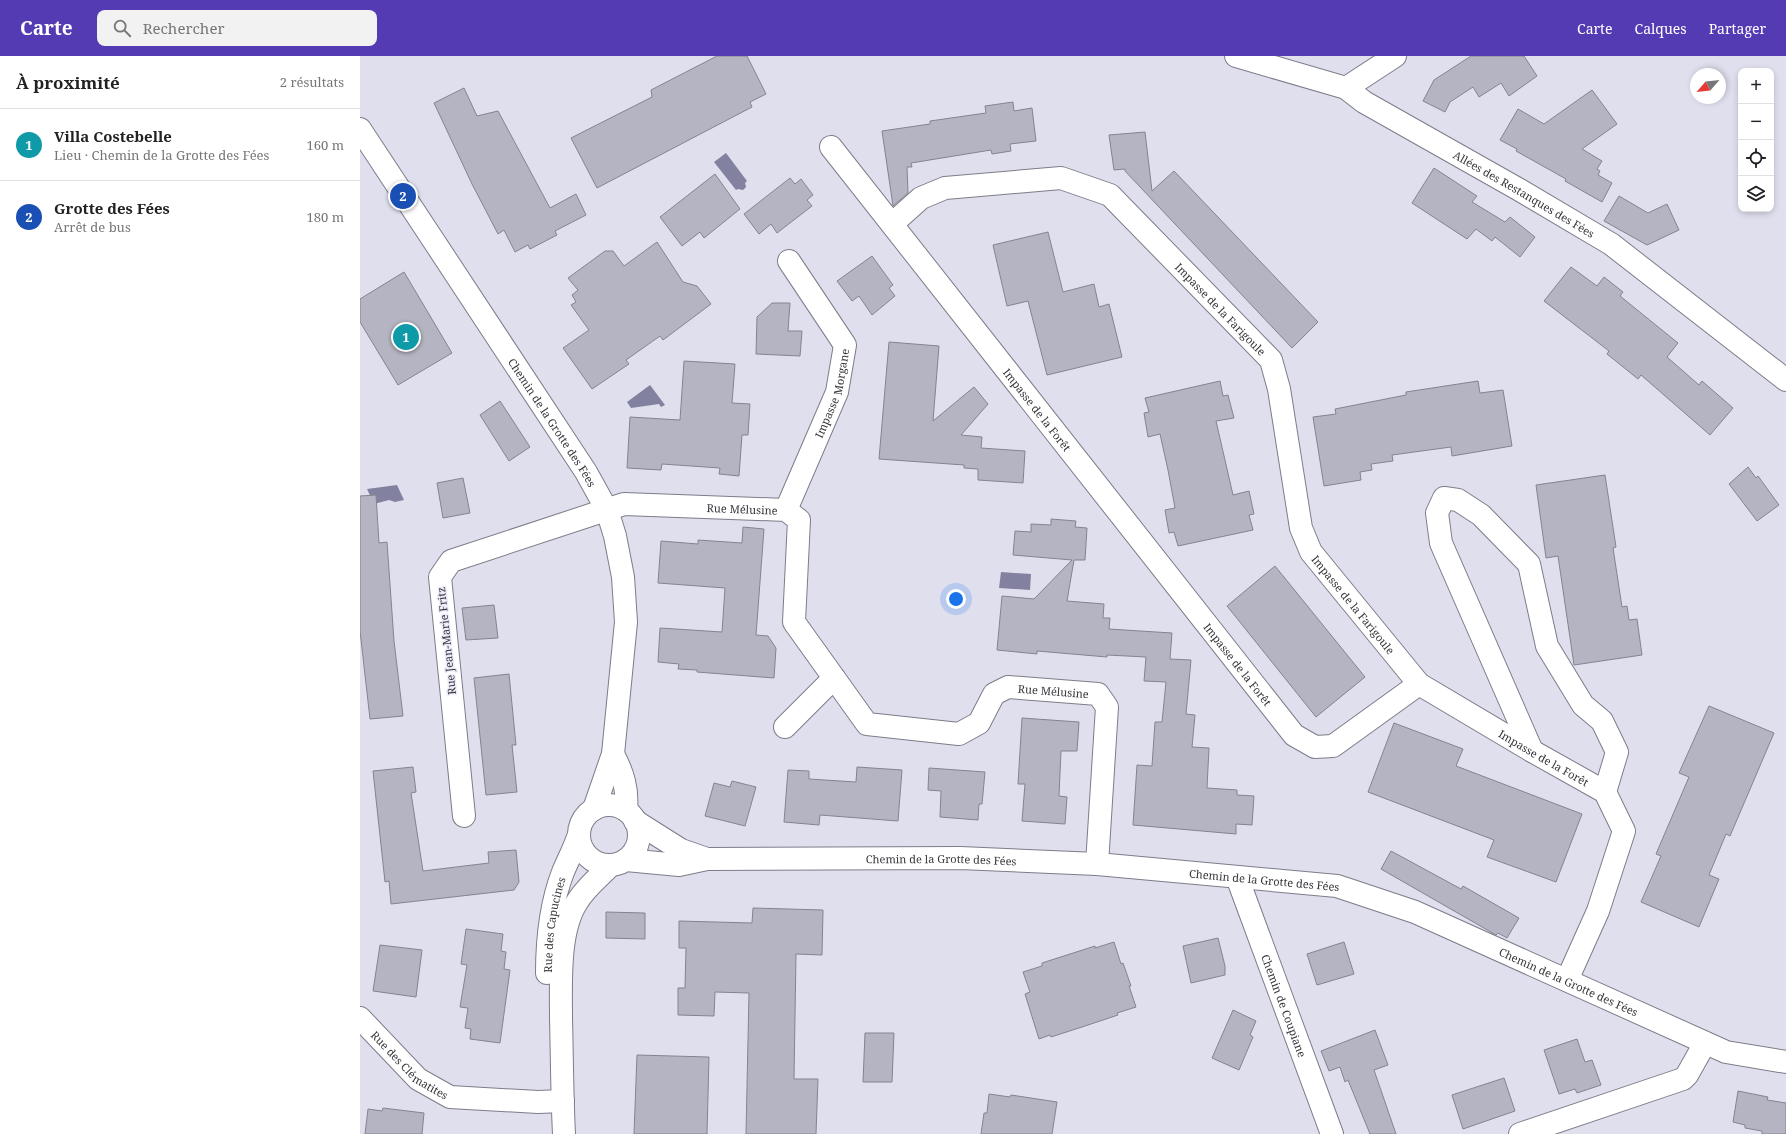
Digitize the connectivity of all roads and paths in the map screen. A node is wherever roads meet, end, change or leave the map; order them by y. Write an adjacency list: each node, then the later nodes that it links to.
1 (1236, 56): 3 (street, Allées des Restanques des Fées)
2 (1384, 59): 3 (street)
3 (1346, 88): 8 (street, Allées des Restanques des Fées)
4 (360, 129): 9 (street, Chemin de la Grotte des Fées)
5 (831, 147): 6 (street, Impasse de la Forêt)
6 (892, 224): 12 (street, Impasse de la Forêt); 12 (street, Impasse de la Farigoule)
7 (789, 261): 10 (street, Impasse Morgane)
8 (1786, 380)
9 (607, 510): 10 (street, Rue Mélusine); 15 (street, Chemin de la Grotte des Fées); 18 (street, Rue Jean-Marie Fritz)
10 (786, 510): 11 (street, Rue Mélusine)
11 (834, 678): 13 (street); 23 (street, Rue Mélusine)
12 (1419, 684): 14 (street, Impasse de la Forêt)
13 (785, 727)
14 (1532, 751): 16 (street, Impasse de la Forêt); 16 (street)
15 (613, 754): 17 (street, Chemin de la Grotte des Fées); 19 (street)
16 (1605, 792): 25 (street)
17 (594, 809): 19 (street, Chemin de la Grotte des Fées); 20 (street, Chemin de la Grotte des Fées)
18 (464, 816)
19 (630, 816): 21 (street, Chemin de la Grotte des Fées); 22 (street)
20 (578, 837): 22 (street, Chemin de la Grotte des Fées); 29 (street, Rue des Capucines)
21 (707, 859): 22 (street, Chemin de la Grotte des Fées); 23 (street, Chemin de la Grotte des Fées)
22 (618, 863): 29 (street, Rue des Capucines)
23 (1097, 864): 24 (street, Chemin de la Grotte des Fées)
24 (1237, 877): 25 (street, Chemin de la Grotte des Fées); 32 (street, Chemin de Coupiane)
25 (1567, 980): 27 (street, Chemin de la Grotte des Fées)
26 (360, 1018): 30 (street, Rue des Clématites)
27 (1705, 1043): 28 (street, Chemin de la Grotte des Fées); 33 (street)
28 (1786, 1062)
29 (561, 1063): 30 (street, Rue des Capucines)
30 (563, 1101): 31 (street, Rue des Capucines)
31 (564, 1134)
32 (1332, 1134)
33 (1520, 1134)

